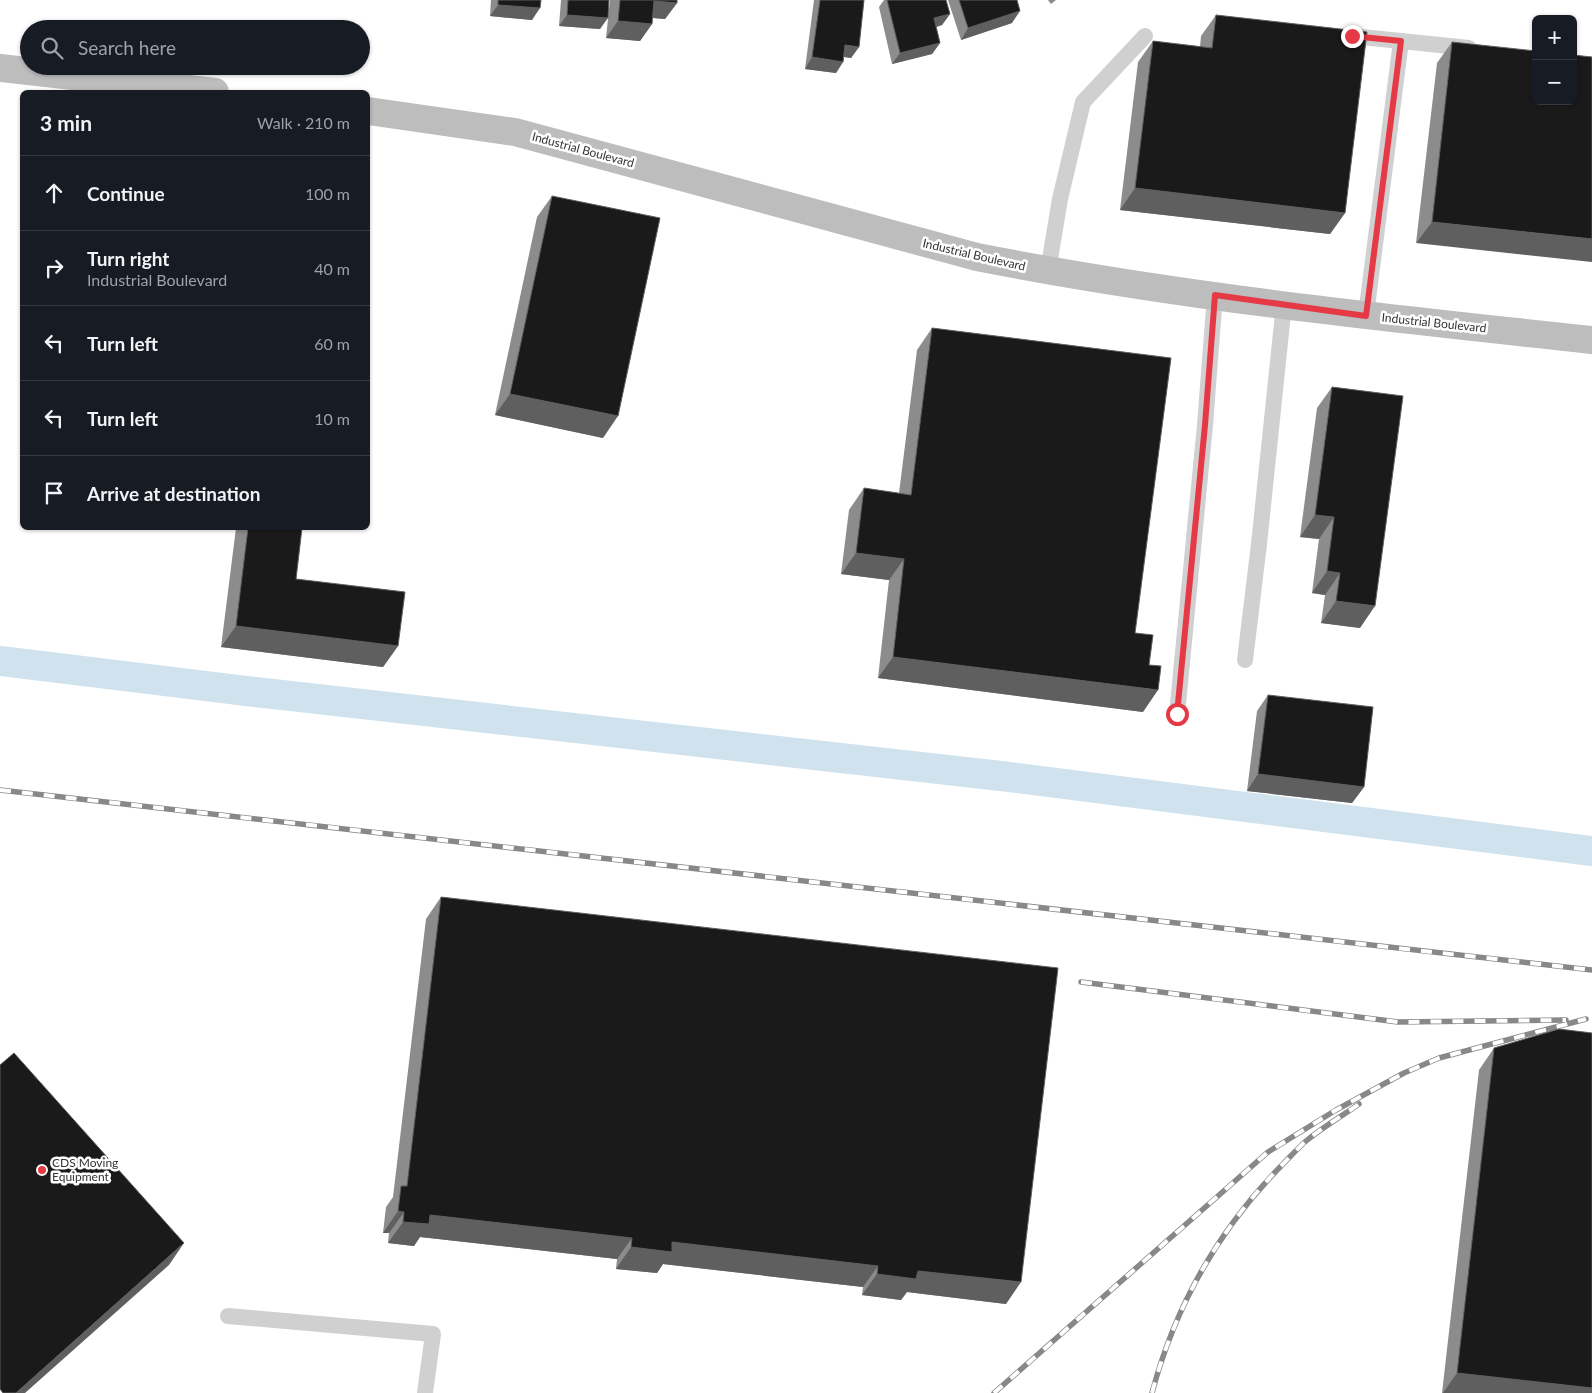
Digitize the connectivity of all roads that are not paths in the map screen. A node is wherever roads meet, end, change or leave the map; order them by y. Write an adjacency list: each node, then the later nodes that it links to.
1 (1145, 36): 11 (lane)
2 (1352, 36): 3 (lane)
3 (1401, 41): 4 (lane); 14 (lane)
4 (1488, 50)
5 (0, 70): 6 (main road)
6 (20, 73)
7 (33, 75): 8 (main road)
8 (106, 86): 9 (main road)
9 (179, 90)
10 (370, 111): 11 (main road, Industrial Boulevard)
11 (1048, 271): 12 (main road, Industrial Boulevard)
12 (1215, 295): 13 (main road, Industrial Boulevard); 17 (lane)
13 (1284, 304): 14 (main road, Industrial Boulevard); 16 (lane)
14 (1366, 316): 15 (main road, Industrial Boulevard)
15 (1592, 340)
16 (1245, 660)
17 (1177, 714)
18 (228, 1316): 19 (lane)
19 (426, 1393)

